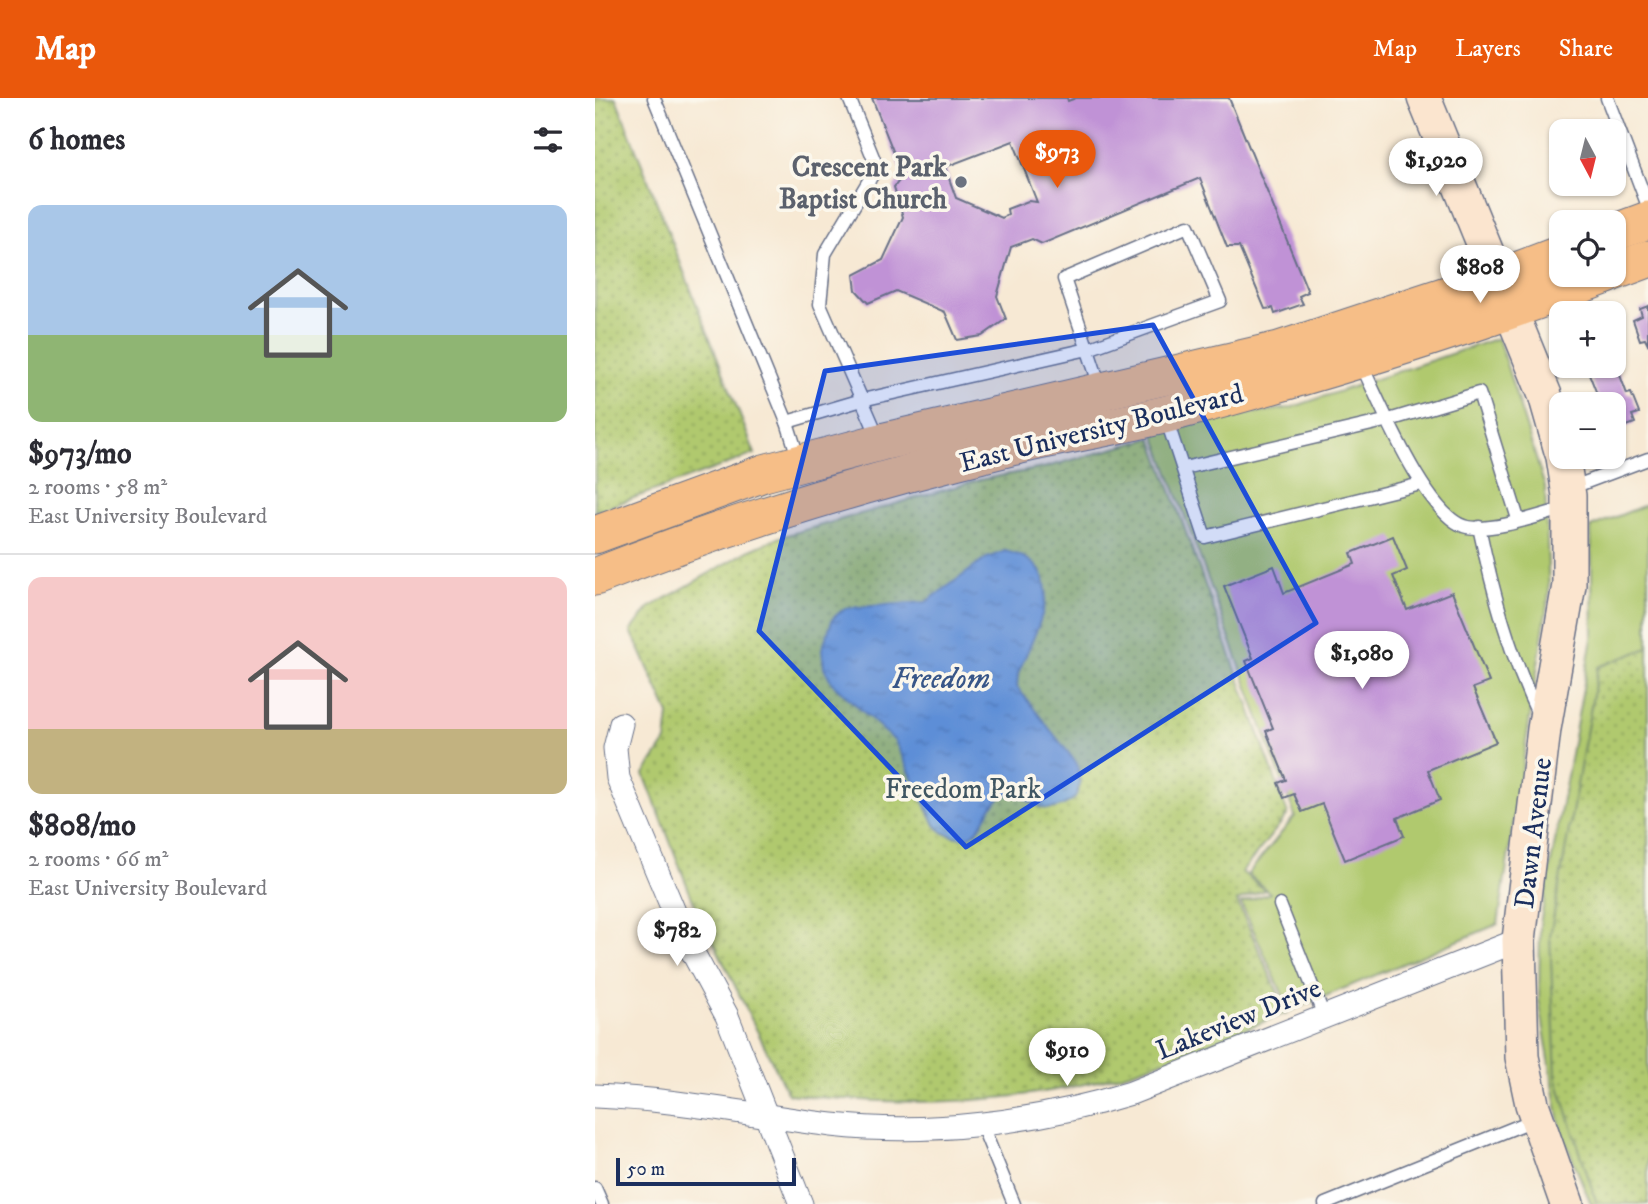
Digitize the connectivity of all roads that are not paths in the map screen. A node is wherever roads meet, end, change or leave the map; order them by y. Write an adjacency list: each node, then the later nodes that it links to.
1 (654, 98): 21 (lane)
2 (849, 98): 17 (lane)
3 (1424, 98): 11 (street)
4 (1607, 98): 5 (lane)
5 (1648, 206)
6 (1648, 220): 7 (main road)
7 (1626, 228)
8 (1549, 259): 11 (main road, East University Boulevard)
9 (1648, 259): 10 (main road)
10 (1626, 267)
11 (1499, 278): 13 (street); 16 (main road, East University Boulevard)
12 (1576, 287): 13 (main road, East University Boulevard)
13 (1512, 312): 15 (main road, East University Boulevard); 18 (street)
14 (1087, 349): 14 (lane); 16 (lane); 17 (lane)
15 (1359, 361): 19 (main road, East University Boulevard); 20 (lane)
16 (1102, 391): 23 (main road, East University Boulevard)
17 (862, 400): 21 (lane); 23 (lane)
18 (1549, 409)
19 (1165, 414): 23 (main road, East University Boulevard); 25 (lane)
20 (1389, 420): 25 (lane); 27 (lane); 29 (lane)
21 (787, 422): 24 (lane)
22 (1648, 459): 28 (lane)
23 (886, 461): 24 (main road, East University Boulevard); 32 (main road, East University Boulevard)
24 (800, 464): 31 (main road, East University Boulevard)
25 (1184, 468): 27 (lane)
26 (1564, 469): 28 (street, Dawn Avenue)
27 (1421, 484): 30 (lane)
28 (1568, 499): 29 (lane); 34 (street, Dawn Avenue)
29 (1518, 519): 30 (lane)
30 (1479, 527): 34 (lane)
31 (595, 535)
32 (595, 577)
33 (621, 724): 39 (street)
34 (1544, 729): 36 (street, Dawn Avenue)
35 (1280, 905): 37 (lane)
36 (1519, 940): 37 (street, Lakeview Drive); 40 (street, Dawn Avenue)
37 (1324, 1016): 41 (street, Lakeview Drive)
38 (595, 1096): 39 (street, Lakeview Drive)
39 (764, 1115): 41 (street, Lakeview Drive); 44 (street)
40 (1537, 1119): 46 (lane); 47 (street, Dawn Avenue)
41 (981, 1123): 45 (lane)
42 (595, 1188): 43 (lane)
43 (602, 1204)
44 (801, 1204)
45 (1014, 1204)
46 (1325, 1204)
47 (1567, 1204)

